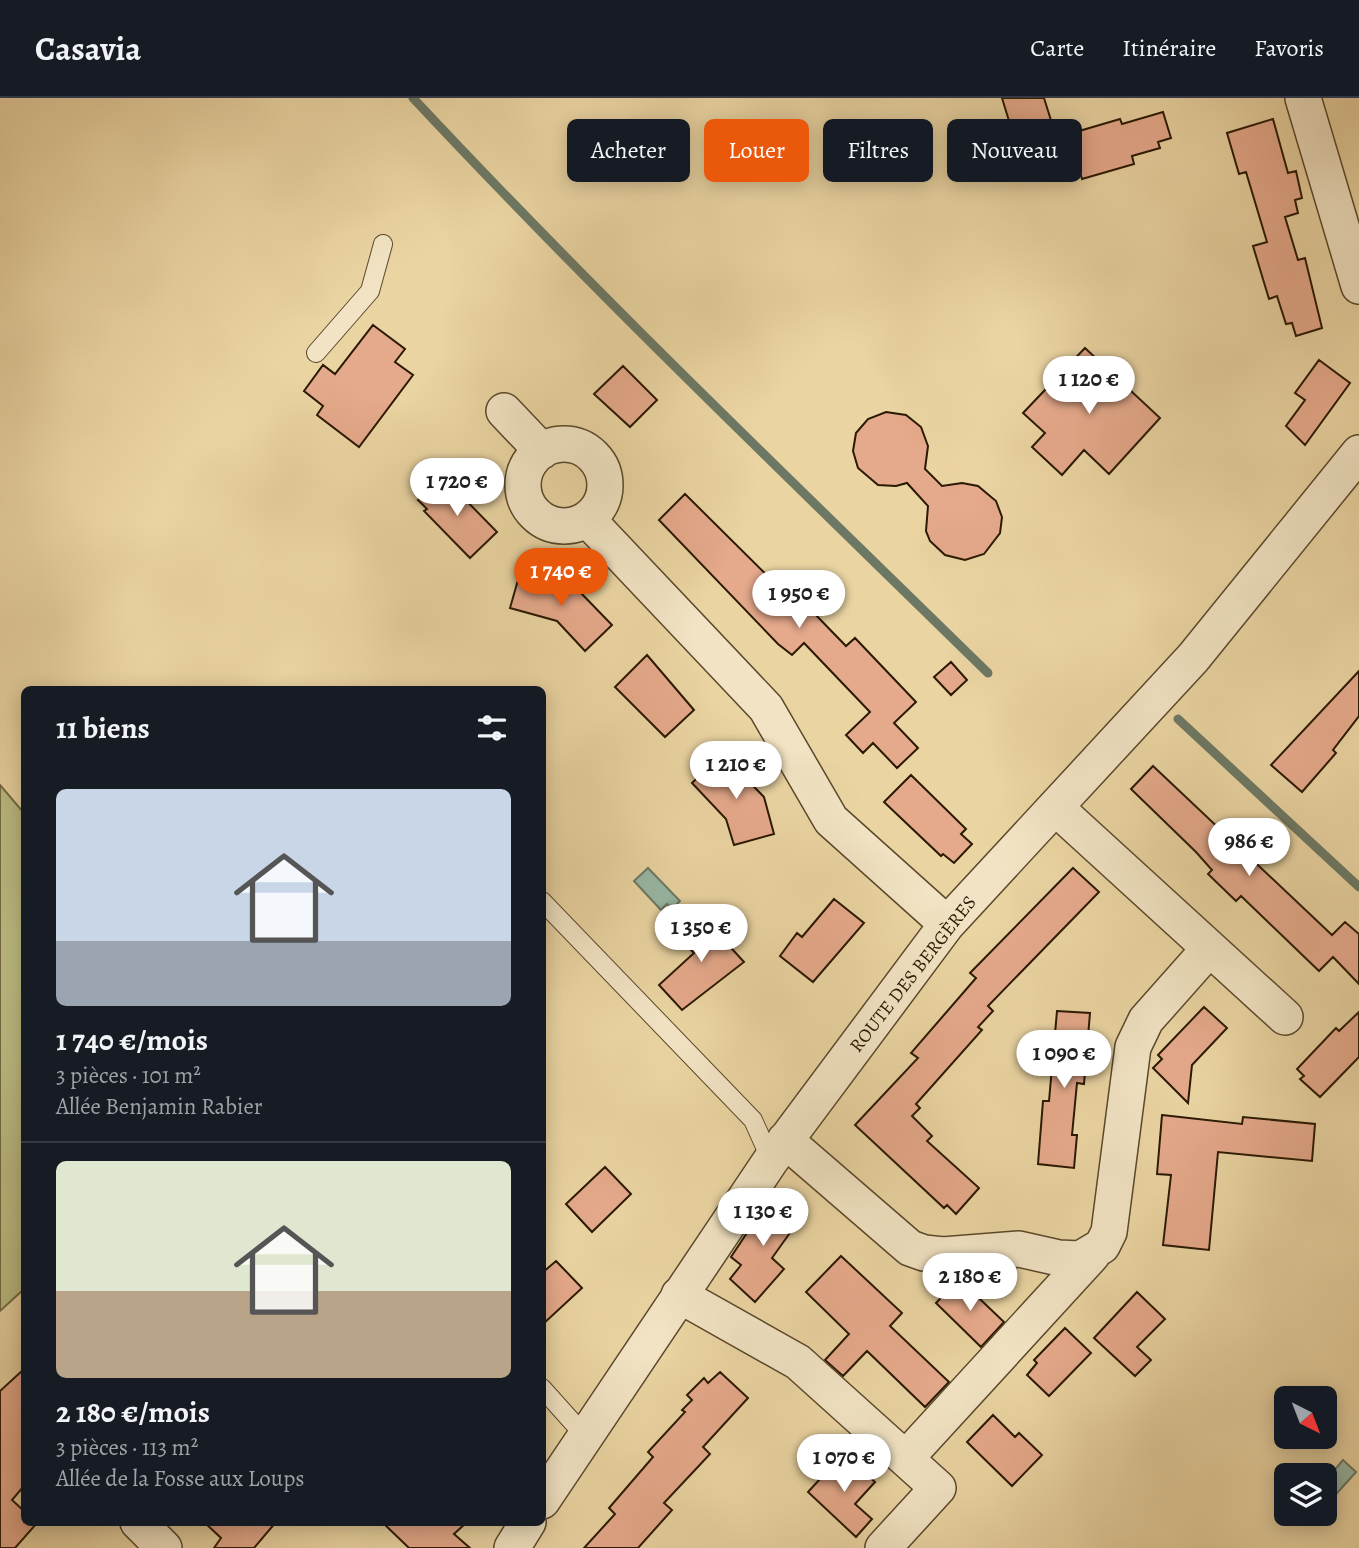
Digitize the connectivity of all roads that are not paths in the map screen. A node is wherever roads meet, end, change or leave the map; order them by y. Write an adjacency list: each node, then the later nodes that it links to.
1 (1303, 98): 3 (street)
2 (383, 244): 4 (lane)
3 (1359, 286)
4 (316, 354)
5 (504, 411): 6 (street)
6 (542, 451): 8 (street); 8 (street)
7 (1359, 453): 9 (street, ROUTE DES BERGÈRES)
8 (588, 520): 11 (street)
9 (1055, 807): 11 (street, ROUTE DES BERGÈRES); 12 (street)
10 (546, 905): 14 (lane)
11 (947, 924): 14 (street, ROUTE DES BERGÈRES)
12 (1209, 949): 13 (street); 15 (street)
13 (1284, 1017)
14 (778, 1150): 15 (street); 16 (street, ROUTE DES BERGÈRES)
15 (1093, 1255): 19 (street)
16 (679, 1295): 18 (street, ROUTE DES BERGÈRES); 19 (street)
17 (546, 1392): 18 (lane)
18 (585, 1436): 20 (street, ROUTE DES BERGÈRES)
19 (906, 1458): 23 (street)
20 (546, 1495)
21 (142, 1526): 22 (street)
22 (164, 1548)
23 (883, 1548)

